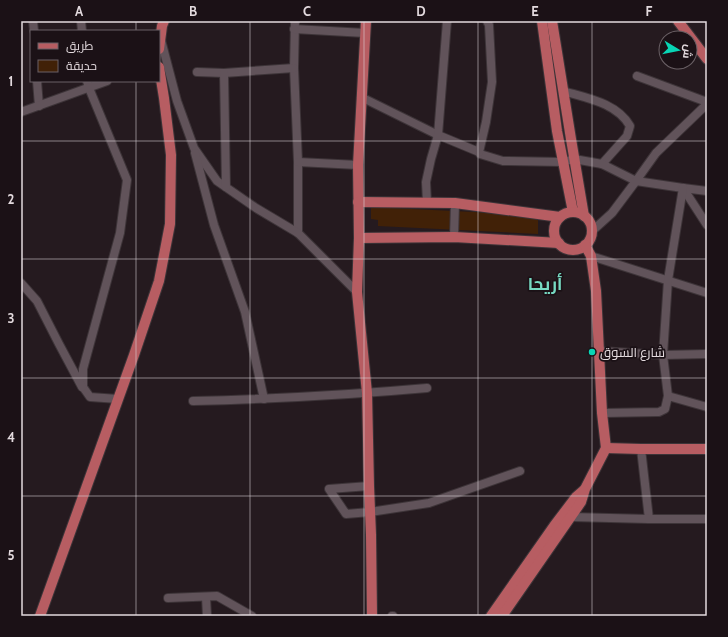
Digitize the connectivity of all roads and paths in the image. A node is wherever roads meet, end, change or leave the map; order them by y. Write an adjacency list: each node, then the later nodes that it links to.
1 (164, 21): 10 (main road)
2 (366, 21): 9 (main road)
3 (447, 21): 26 (street)
4 (487, 21): 28 (street)
5 (542, 21): 31 (main road)
6 (552, 21): 21 (main road)
7 (678, 21): 12 (main road)
8 (294, 25): 9 (street); 13 (street)
9 (365, 33): 22 (main road)
10 (161, 37): 11 (main road); 27 (street)
11 (160, 43)
12 (707, 59)
13 (294, 68): 16 (street); 30 (street)
14 (197, 72): 16 (street)
15 (160, 73): 63 (main road)
16 (224, 73): 35 (street)
17 (637, 76): 23 (street)
18 (37, 82): 24 (street)
19 (100, 82): 20 (street)
20 (88, 84): 24 (street); 59 (street)
21 (563, 91): 29 (main road); 32 (street)
22 (361, 97): 26 (street); 33 (main road)
23 (707, 103): 34 (street)
24 (39, 106): 25 (street)
25 (21, 112)
26 (438, 135): 28 (street); 39 (street)
27 (194, 148): 35 (street); 64 (street)
28 (479, 152): 31 (street)
29 (574, 159): 31 (street); 32 (street); 42 (main road)
30 (298, 162): 33 (street); 46 (street)
31 (563, 162): 41 (main road)
32 (602, 164): 34 (street)
33 (358, 165): 38 (main road)
34 (636, 181): 36 (street); 45 (street)
35 (226, 187): 46 (street)
36 (683, 188): 37 (street); 44 (street); 52 (street)
37 (707, 191)
38 (358, 202): 39 (main road); 48 (main road)
39 (427, 202): 40 (main road)
40 (455, 203): 43 (main road); 47 (street)
41 (573, 212): 42 (main road); 43 (main road)
42 (584, 216): 45 (main road)
43 (560, 217): 49 (main road)
44 (707, 225)
45 (591, 232): 50 (main road)
46 (298, 233): 54 (street)
47 (454, 237): 48 (main road); 49 (main road)
48 (359, 238): 54 (main road)
49 (558, 243): 50 (main road)
50 (585, 245): 51 (main road)
51 (592, 256): 52 (street); 56 (main road)
52 (668, 280): 55 (street); 58 (street)
53 (21, 283): 59 (street)
54 (357, 292): 61 (main road)
55 (707, 293)
56 (600, 351): 58 (street); 67 (main road)
57 (707, 354): 58 (street)
58 (663, 355): 62 (street)
59 (82, 387): 63 (street)
60 (427, 388): 61 (street)
61 (367, 393): 64 (street); 72 (main road)
62 (668, 396): 66 (street); 67 (street)
63 (118, 399): 80 (main road)
64 (264, 399): 65 (street)
65 (193, 401)
66 (707, 407)
67 (602, 413): 68 (main road)
68 (606, 448): 69 (main road); 73 (main road)
69 (641, 449): 70 (main road); 76 (street)
70 (707, 449)
71 (520, 471): 74 (street)
72 (369, 486): 74 (main road); 74 (street)
73 (585, 489): 75 (main road); 84 (main road)
74 (370, 512): 83 (main road)
75 (571, 517): 76 (street); 85 (main road)
76 (649, 519): 77 (street)
77 (707, 519)
78 (206, 597): 79 (street); 81 (street); 82 (street)
79 (168, 598)
80 (40, 616)
81 (207, 616)
82 (252, 616)
83 (372, 616)
84 (491, 616)
85 (502, 616)

